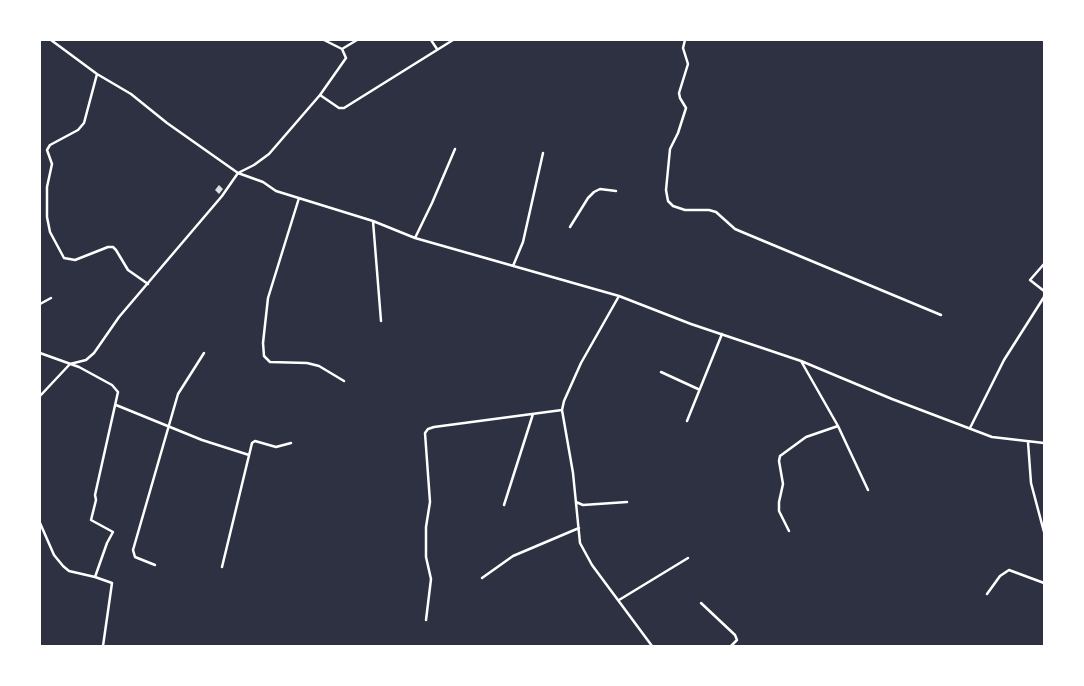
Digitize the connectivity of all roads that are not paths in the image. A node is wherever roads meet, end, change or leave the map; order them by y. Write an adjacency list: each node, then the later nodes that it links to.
1 (51, 40): 9 (street)
2 (324, 40): 7 (street)
3 (357, 40): 7 (street)
4 (431, 40): 8 (street)
5 (454, 40): 8 (street)
6 (685, 40): 27 (street)
7 (342, 49): 10 (street)
8 (438, 50): 10 (street)
9 (97, 74): 13 (street); 21 (street)
10 (320, 95): 13 (street)
11 (455, 148): 18 (street)
12 (544, 153): 20 (street)
13 (238, 173): 15 (street); 21 (street)
14 (616, 191): 17 (street)
15 (299, 198): 16 (street); 35 (street)
16 (373, 221): 18 (street); 28 (street)
17 (570, 227)
18 (415, 238): 20 (street)
19 (1044, 263): 22 (street)
20 (513, 266): 23 (street)
21 (148, 284): 33 (street)
22 (1044, 291)
23 (619, 296): 29 (street); 39 (street)
24 (1044, 296): 44 (street)
25 (51, 298): 26 (street)
26 (40, 304)
27 (941, 315)
28 (381, 321)
29 (722, 334): 32 (street); 36 (street)
30 (40, 353): 33 (street)
31 (204, 353): 43 (street)
32 (801, 361): 42 (street); 44 (street)
33 (70, 364): 37 (street); 38 (street)
34 (661, 372): 36 (street)
35 (344, 381)
36 (698, 389): 41 (street)
37 (40, 396)
38 (116, 405): 43 (street); 60 (street)
39 (562, 410): 40 (street); 50 (street)
40 (533, 414): 52 (street); 66 (street)
41 (687, 421)
42 (838, 426): 49 (street); 55 (street)
43 (169, 427): 48 (street); 58 (street)
44 (970, 428): 45 (street)
45 (1028, 442): 47 (street); 56 (street)
46 (292, 443): 48 (street)
47 (1044, 443)
48 (249, 455): 59 (street)
49 (868, 490)
50 (576, 502): 51 (street); 54 (street)
51 (627, 502)
52 (504, 505)
53 (40, 523): 60 (street)
54 (579, 528): 61 (street); 64 (street)
55 (789, 531)
56 (1044, 532)
57 (688, 558): 64 (street)
58 (155, 565)
59 (222, 567)
60 (95, 577): 67 (street)
61 (482, 578)
62 (1044, 583): 63 (street)
63 (987, 594)
64 (619, 600): 68 (street)
65 (701, 603): 69 (street)
66 (426, 620)
67 (103, 646)
68 (652, 646)
69 (731, 646)

